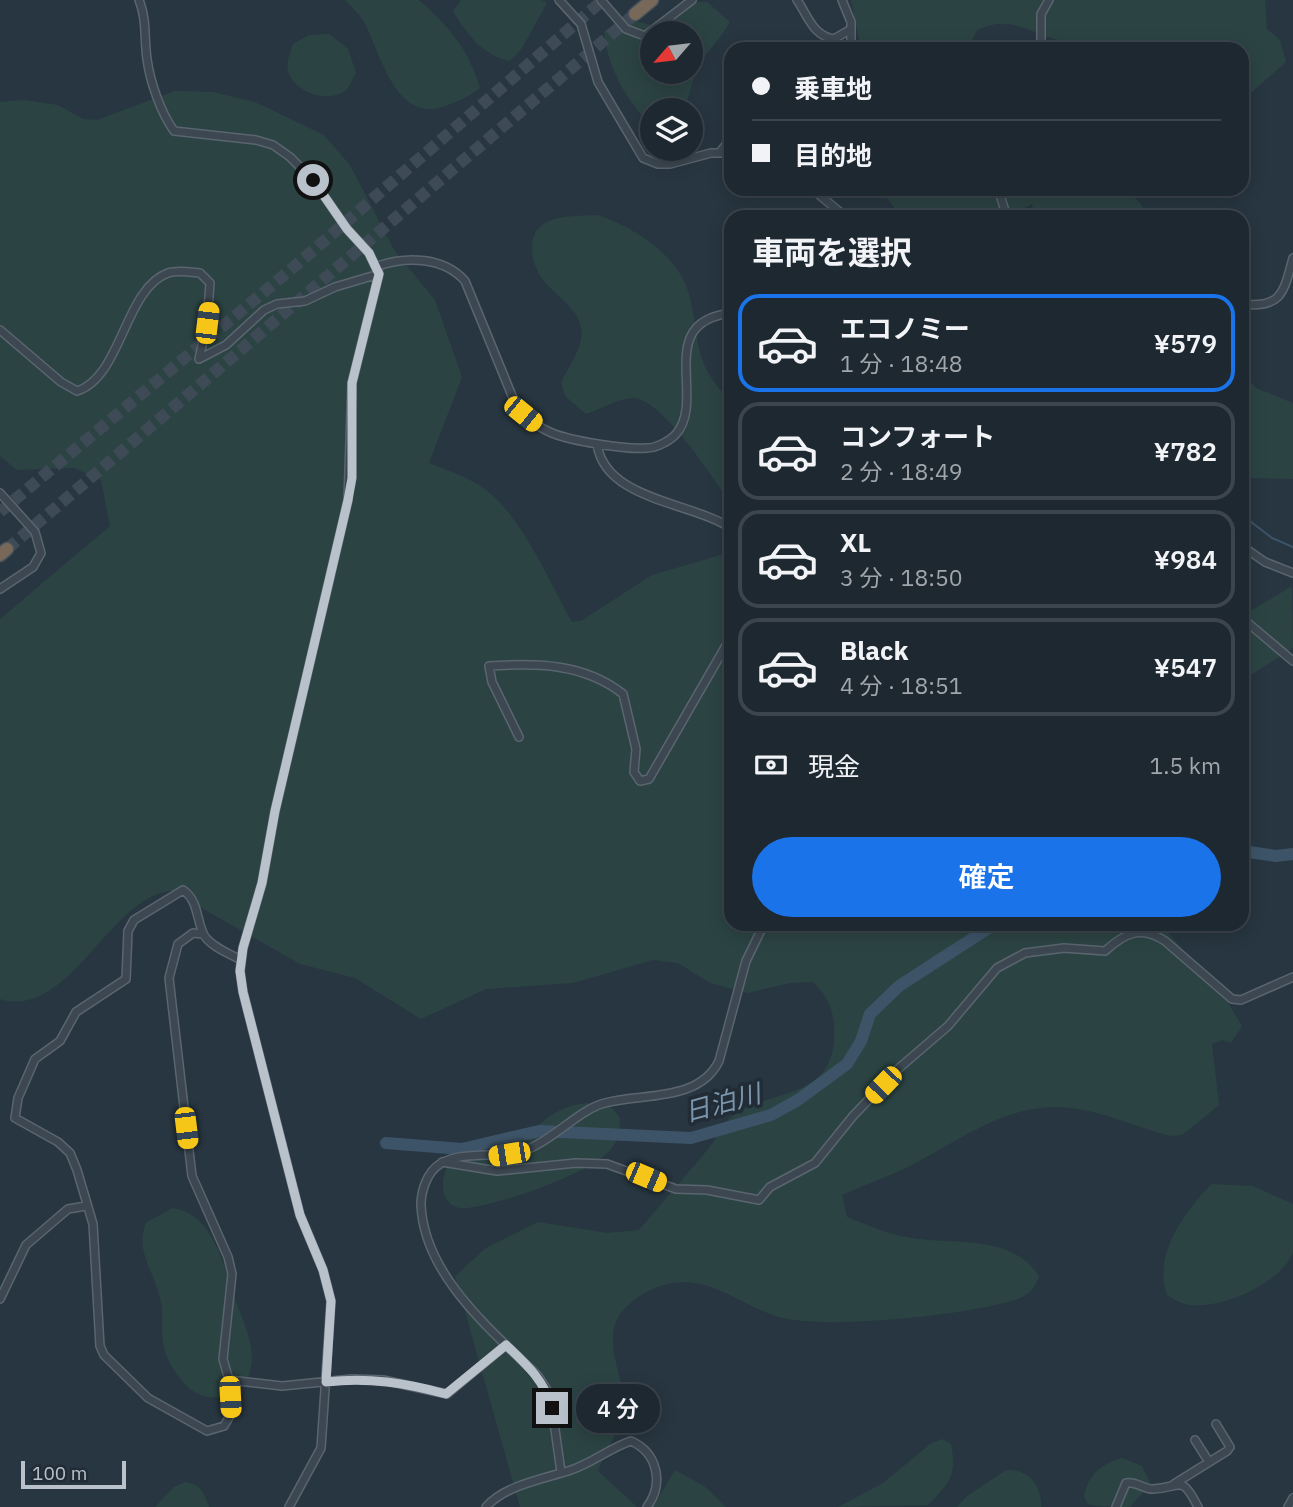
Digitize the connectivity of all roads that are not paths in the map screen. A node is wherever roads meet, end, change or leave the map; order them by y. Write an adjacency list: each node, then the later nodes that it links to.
1 (139, 0): 19 (street)
2 (559, 0): 14 (street)
3 (601, 0): 5 (street)
4 (652, 0): 9 (highway)
5 (692, 0)
6 (797, 0): 10 (street)
7 (842, 0): 10 (street)
8 (1049, 0): 12 (street)
9 (635, 15)
10 (851, 29): 11 (street)
11 (852, 42)
12 (1041, 42)
13 (724, 147): 14 (street)
14 (720, 152): 15 (street)
15 (724, 152)
16 (820, 196): 17 (street)
17 (838, 210)
18 (1293, 258): 20 (street)
19 (378, 270): 22 (street); 23 (street); 35 (street)
20 (1249, 304)
21 (724, 315): 23 (street)
22 (0, 330)
23 (597, 444): 25 (street)
24 (0, 493): 28 (street)
25 (724, 524)
26 (1249, 551): 27 (street)
27 (1293, 573)
28 (0, 589)
29 (1249, 624): 31 (street)
30 (724, 649): 32 (street)
31 (1293, 660)
32 (519, 737)
33 (761, 931): 37 (street)
34 (203, 934): 35 (street); 38 (street); 41 (street)
35 (241, 960): 42 (street)
36 (1293, 977): 37 (street)
37 (442, 1162): 40 (street)
38 (86, 1206): 39 (street); 41 (street)
39 (0, 1299)
40 (506, 1345): 42 (street); 46 (street)
41 (229, 1380): 42 (street)
42 (326, 1382): 49 (street)
43 (1216, 1424): 45 (street)
44 (1195, 1440): 45 (street)
45 (1209, 1462): 47 (street)
46 (561, 1472): 50 (street); 51 (street)
47 (1173, 1484): 52 (street); 53 (street)
48 (1293, 1498): 54 (street)
49 (289, 1507)
50 (486, 1507)
51 (647, 1507)
52 (1116, 1507)
53 (1198, 1507)
54 (1291, 1507)

